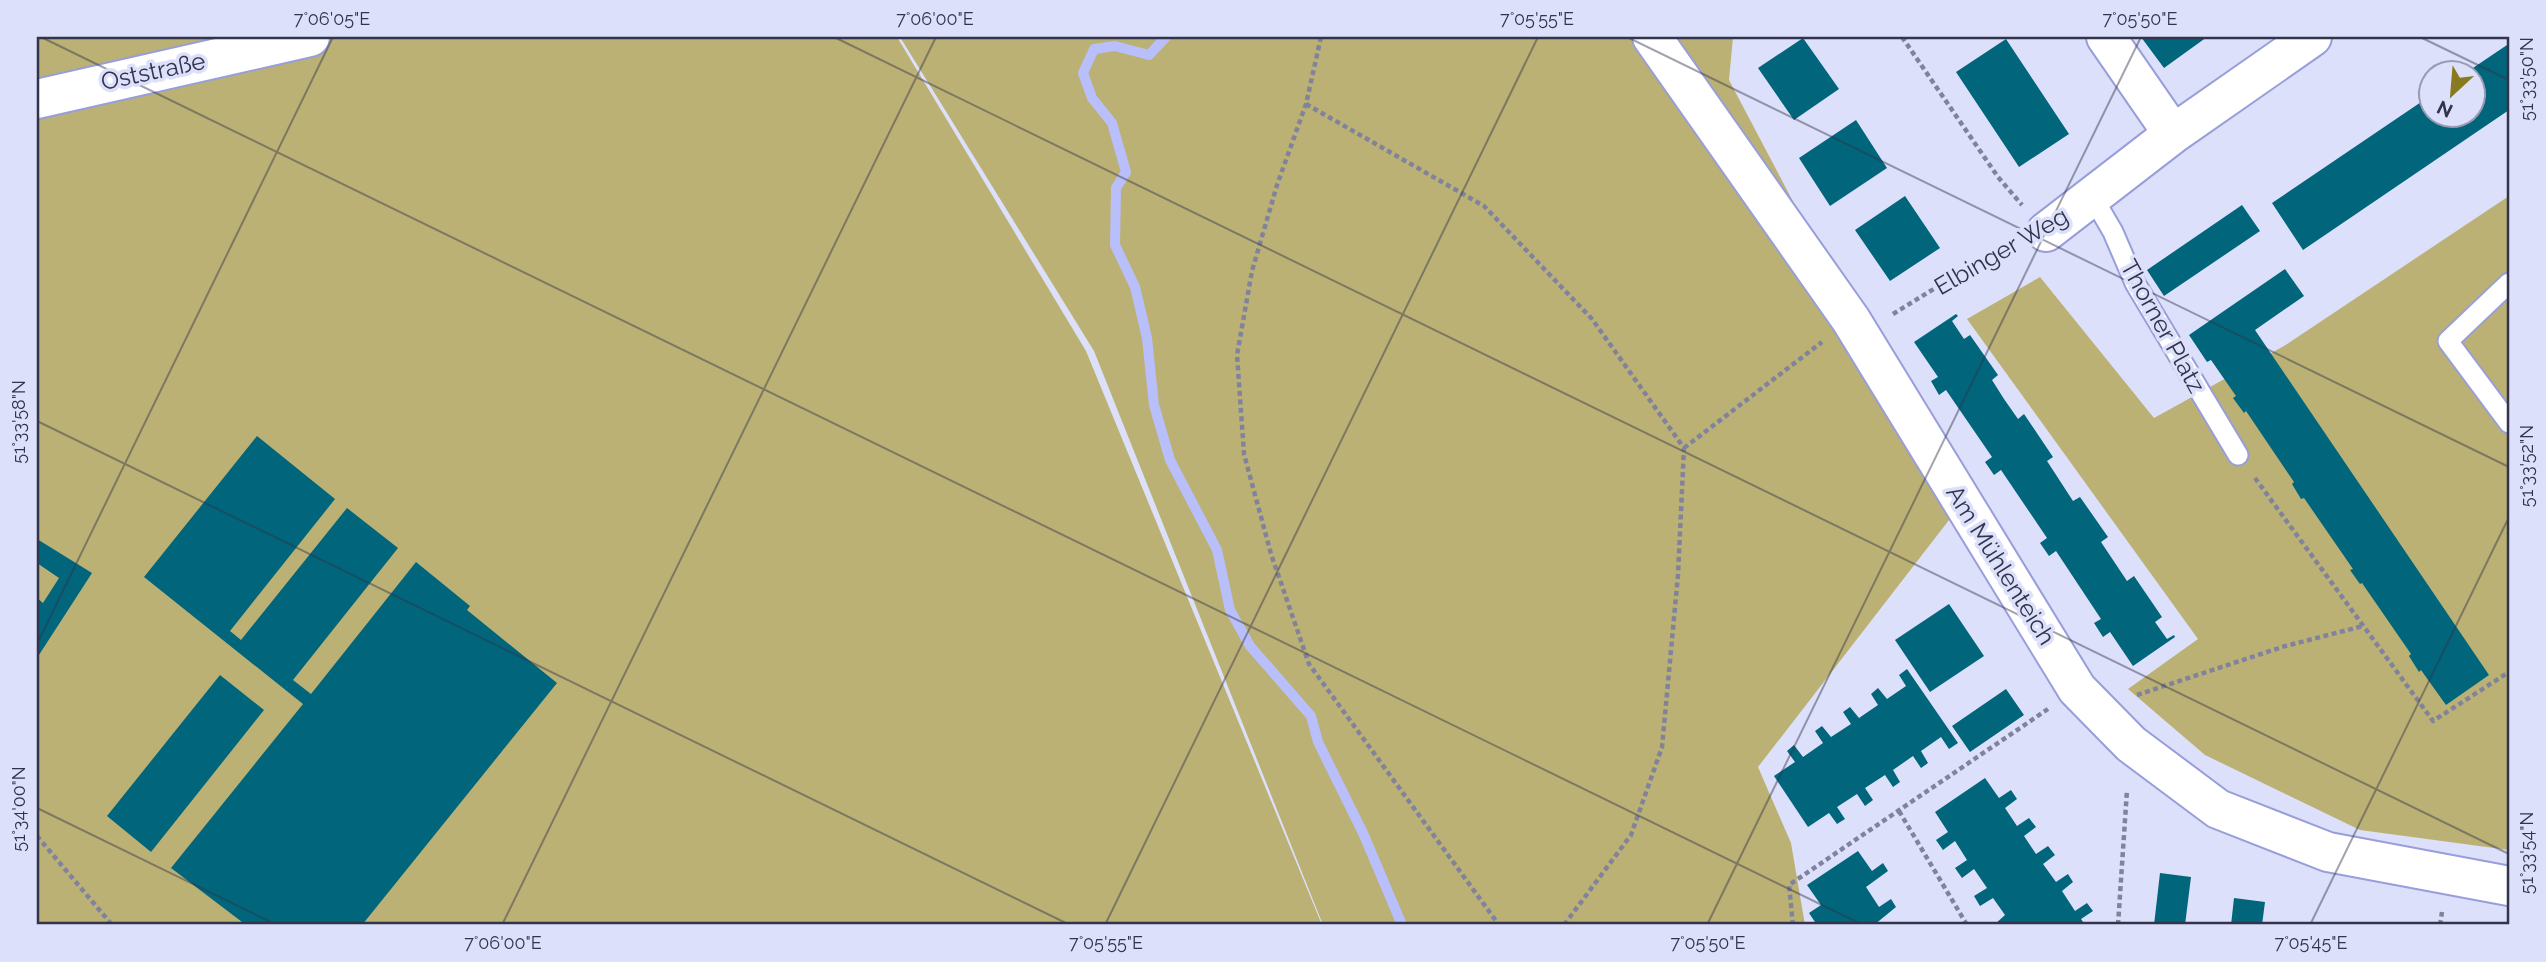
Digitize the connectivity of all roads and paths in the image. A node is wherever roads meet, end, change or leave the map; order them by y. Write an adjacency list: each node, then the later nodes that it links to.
1 (310, 37): 7 (street, Oststraße)
2 (1321, 37): 8 (path)
3 (1652, 37): 13 (street, Am Mühlenteich)
4 (1902, 37): 11 (path)
5 (2106, 37): 9 (street)
6 (2312, 37): 9 (street, Elbinger Weg)
7 (37, 99)
8 (1306, 104): 15 (path); 25 (path)
9 (2173, 134): 10 (street, Elbinger Weg)
10 (2092, 196): 11 (street, Elbinger Weg); 16 (lane, Thorner Platz)
11 (2046, 232): 13 (path, Elbinger Weg)
12 (2509, 283): 14 (lane)
13 (1851, 320): 15 (path); 19 (street, Am Mühlenteich)
14 (2509, 423)
15 (1684, 448): 26 (path)
16 (2238, 455): 17 (path)
17 (2363, 626): 18 (path); 20 (path)
18 (2509, 672)
19 (2077, 689): 20 (street, Am Mühlenteich); 21 (path)
20 (2120, 732): 23 (street, Am Mühlenteich); 29 (path)
21 (1899, 811): 27 (path); 28 (path)
22 (37, 836): 24 (path)
23 (2509, 886)
24 (113, 925)
25 (1499, 925)
26 (1564, 925)
27 (1793, 925)
28 (1967, 925)
29 (2118, 925)

